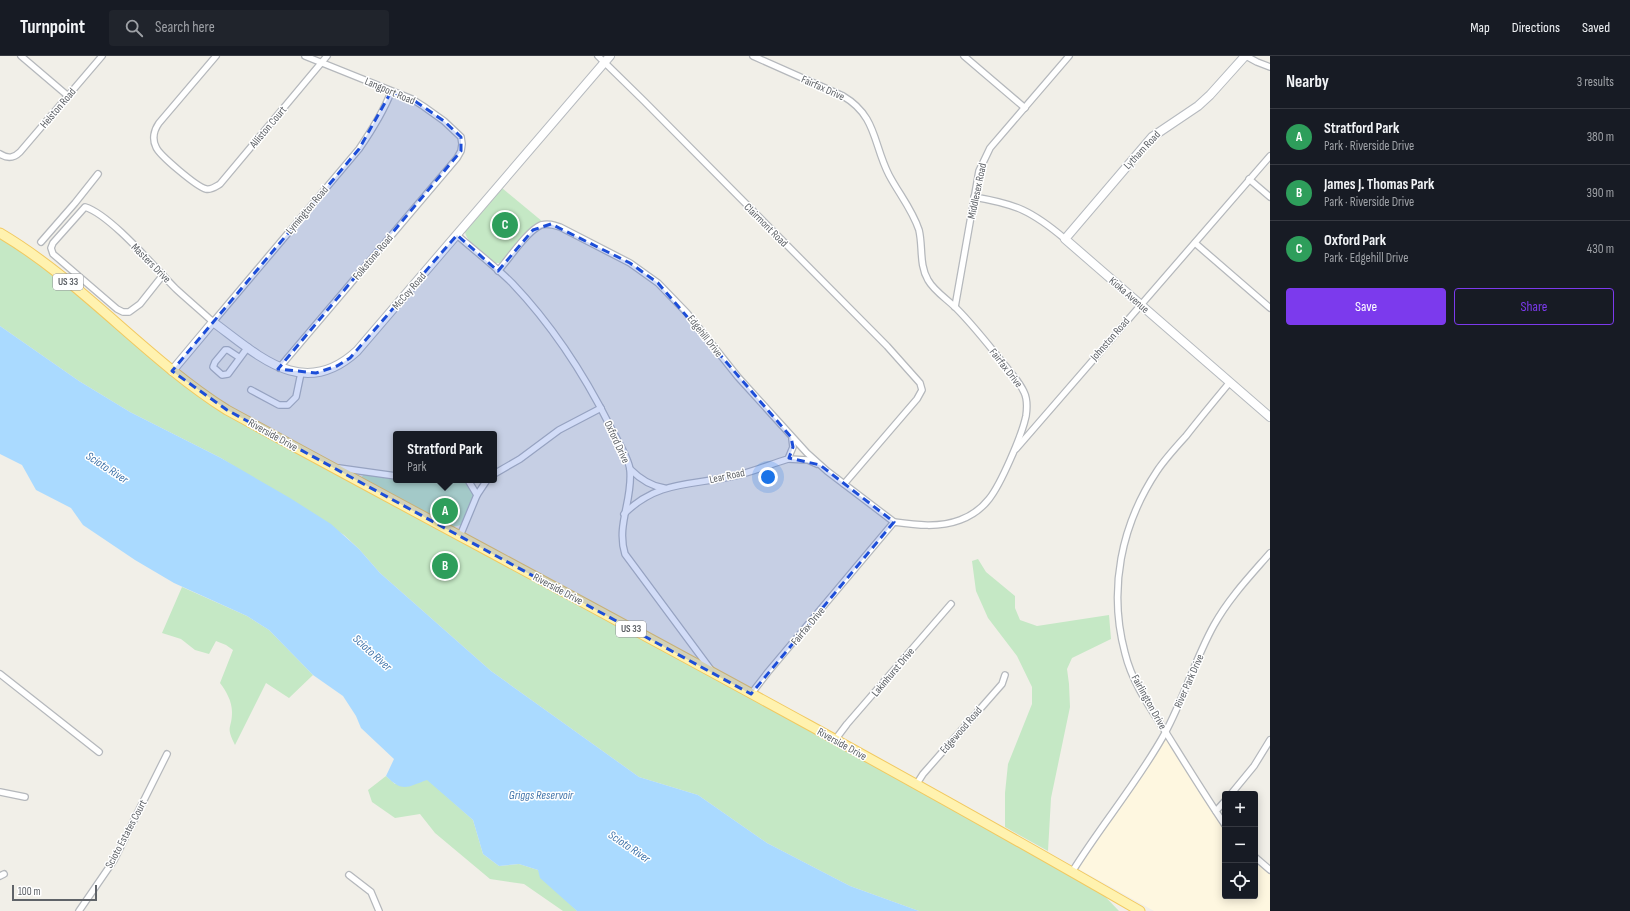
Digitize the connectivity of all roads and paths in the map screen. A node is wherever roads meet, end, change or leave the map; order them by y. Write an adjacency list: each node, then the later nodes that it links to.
1 (21, 56): 15 (street)
2 (102, 56): 15 (street, Helston Road)
3 (216, 56): 12 (street, Alliston Court)
4 (305, 56): 12 (street, Langport Road)
5 (327, 56): 12 (street, Alliston Court)
6 (598, 56): 11 (street, Clairmont Road)
7 (752, 56): 34 (street, Fairfax Drive)
8 (964, 56): 16 (street)
9 (1069, 56): 16 (street, Middlesex Road)
10 (1245, 56): 13 (street); 28 (main road, Lytham Road)
11 (607, 59): 27 (main road, McCoy Road); 56 (street, Clairmont Road)
12 (322, 63): 14 (street, Langport Road)
13 (1270, 67)
14 (391, 92): 17 (street, Langport Road); 36 (street, Lymington Road)
15 (68, 96): 18 (street, Helston Road)
16 (1025, 108): 22 (street, Middlesex Road)
17 (462, 144): 39 (street, Folkstone Road)
18 (0, 154)
19 (1270, 156): 21 (street, Johnston Road)
20 (98, 174): 24 (street)
21 (1249, 179): 23 (street); 30 (street, Johnston Road)
22 (974, 197): 28 (street, Kioka Avenue); 34 (street, Middlesex Road)
23 (1270, 197)
24 (75, 203): 25 (street, Masters Drive); 29 (street)
25 (87, 207): 32 (street, Masters Drive); 32 (street)
26 (0, 233): 40 (main road, Riverside Drive / US 33)
27 (457, 235): 31 (street, Oxford Drive); 41 (main road, McCoy Road)
28 (1065, 238): 33 (main road, Kioka Avenue)
29 (41, 242)
30 (1195, 243): 33 (street, Johnston Road); 35 (street)
31 (498, 271): 44 (street, Oxford Drive); 46 (street, Edgehill Drive)
32 (163, 275): 36 (street, Masters Drive)
33 (1140, 305): 42 (main road, Kioka Avenue); 47 (street, Johnston Road)
34 (955, 307): 47 (street, Fairfax Drive)
35 (1270, 308)
36 (213, 322): 37 (main road, McCoy Road); 40 (main road)
37 (248, 347): 38 (street); 39 (main road, McCoy Road)
38 (240, 358): 38 (street)
39 (280, 368): 41 (main road, McCoy Road)
40 (172, 371): 50 (main road, Riverside Drive / US 33)
41 (301, 373): 43 (street)
42 (1230, 382): 45 (main road, Kioka Avenue); 68 (street, Fairlington Drive)
43 (251, 390)
44 (600, 408): 51 (street, Oxford Drive); 52 (street)
45 (1270, 417)
46 (791, 437): 48 (street); 49 (street, Edgehill Drive)
47 (1014, 451): 60 (street, Fairfax Drive)
48 (788, 459): 49 (street, Lear Road); 57 (street, Lear Road)
49 (820, 465): 56 (street, Edgehill Drive)
50 (332, 467): 53 (street); 61 (main road, Riverside Drive / US 33)
51 (630, 469): 57 (street, Lear Road); 59 (street, Oxford Drive)
52 (497, 472)
53 (393, 476)
54 (470, 483): 58 (street)
55 (485, 483): 58 (street)
56 (844, 484): 60 (street, Edgehill Drive)
57 (664, 488): 59 (street, Lear Road)
58 (476, 495): 61 (street)
59 (624, 515): 64 (street, Oxford Drive)
60 (894, 522): 67 (street, Fairfax Drive)
61 (460, 536): 64 (main road, Riverside Drive / US 33)
62 (1270, 553): 68 (street, River Park Drive)
63 (951, 604): 69 (street, Lakinhurst Drive)
64 (714, 673): 67 (main road, Riverside Drive / US 33)
65 (0, 674): 71 (street)
66 (1005, 675): 73 (street, Edgewood Road)
67 (751, 694): 69 (main road, Riverside Drive / US 33)
68 (1165, 732): 78 (street, Fairlington Drive); 82 (street, River Park Drive)
69 (835, 740): 73 (main road, Riverside Drive / US 33)
70 (1270, 740): 74 (street)
71 (99, 752)
72 (167, 754): 84 (street, Scioto Estates Court)
73 (916, 785): 82 (main road, Riverside Drive / US 33)
74 (1233, 791)
75 (0, 792): 76 (street)
76 (25, 797)
77 (1222, 804): 78 (street)
78 (1216, 811): 79 (street, Fairlington Drive)
79 (1222, 820)
80 (1258, 860): 81 (street)
81 (1270, 870)
82 (1072, 872): 86 (main road, Riverside Drive / US 33)
83 (349, 875): 85 (street)
84 (79, 911)
85 (379, 911)
86 (1140, 911)

